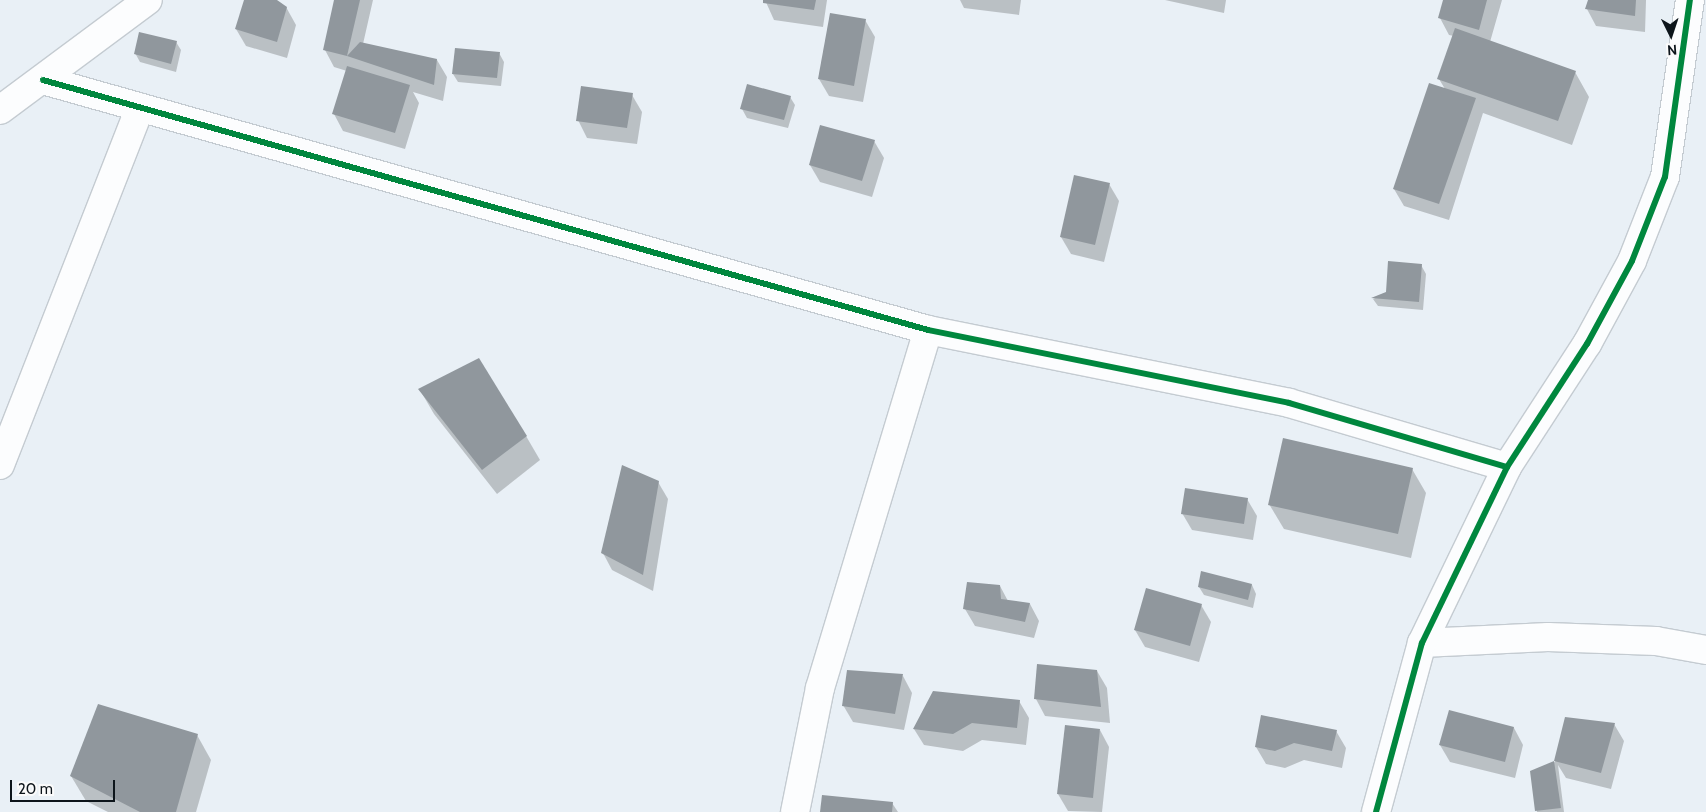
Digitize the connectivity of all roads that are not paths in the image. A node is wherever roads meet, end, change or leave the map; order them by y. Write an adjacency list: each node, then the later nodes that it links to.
1 (148, 0): 3 (street)
2 (1690, 0): 8 (street)
3 (43, 80): 4 (street); 5 (street)
4 (140, 107): 6 (street); 7 (street)
5 (0, 110)
6 (928, 330): 8 (street); 11 (street)
7 (0, 465)
8 (1507, 467): 9 (street)
9 (1422, 643): 10 (street); 12 (street)
10 (1706, 650)
11 (795, 812)
12 (1376, 812)

